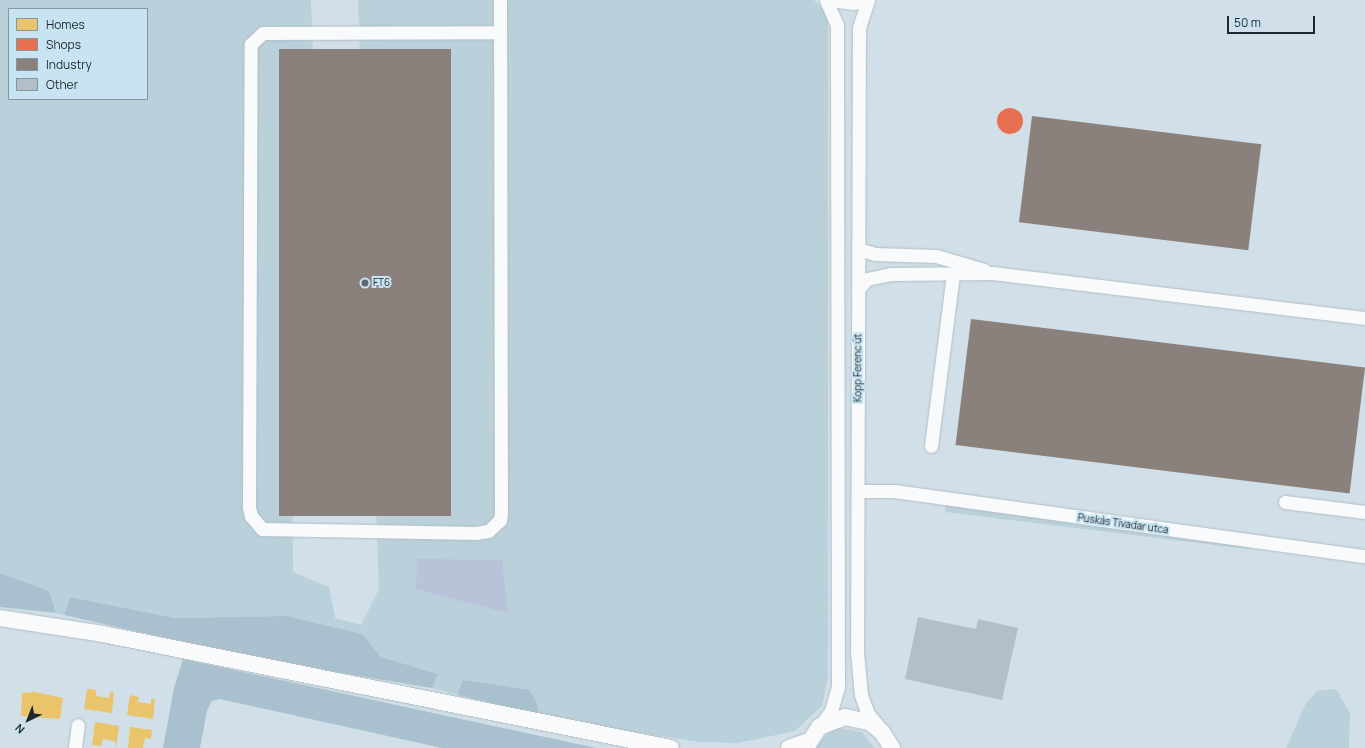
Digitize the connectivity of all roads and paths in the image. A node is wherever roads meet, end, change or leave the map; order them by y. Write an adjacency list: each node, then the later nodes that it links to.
1 (500, 0): 6 (street)
2 (826, 0): 19 (street, Kopp Ferenc út)
3 (830, 0): 4 (street)
4 (864, 0)
5 (868, 0): 7 (street, Kopp Ferenc út)
6 (500, 32): 6 (street)
7 (858, 249): 8 (street); 10 (street, Kopp Ferenc út)
8 (993, 273): 9 (street); 11 (street)
9 (953, 275): 10 (street); 12 (street)
10 (858, 289): 13 (street, Kopp Ferenc út)
11 (1365, 318)
12 (931, 446)
13 (858, 491): 16 (street, Puskás Tivadar utca); 20 (street, Kopp Ferenc út)
14 (1285, 502): 15 (street)
15 (1365, 512)
16 (1365, 556)
17 (0, 618): 23 (main road)
18 (78, 726): 22 (street)
19 (819, 727): 20 (main road); 21 (main road)
20 (882, 732): 25 (main road)
21 (807, 744): 24 (main road)
22 (75, 748)
23 (671, 748)
24 (789, 748)
25 (892, 748)

